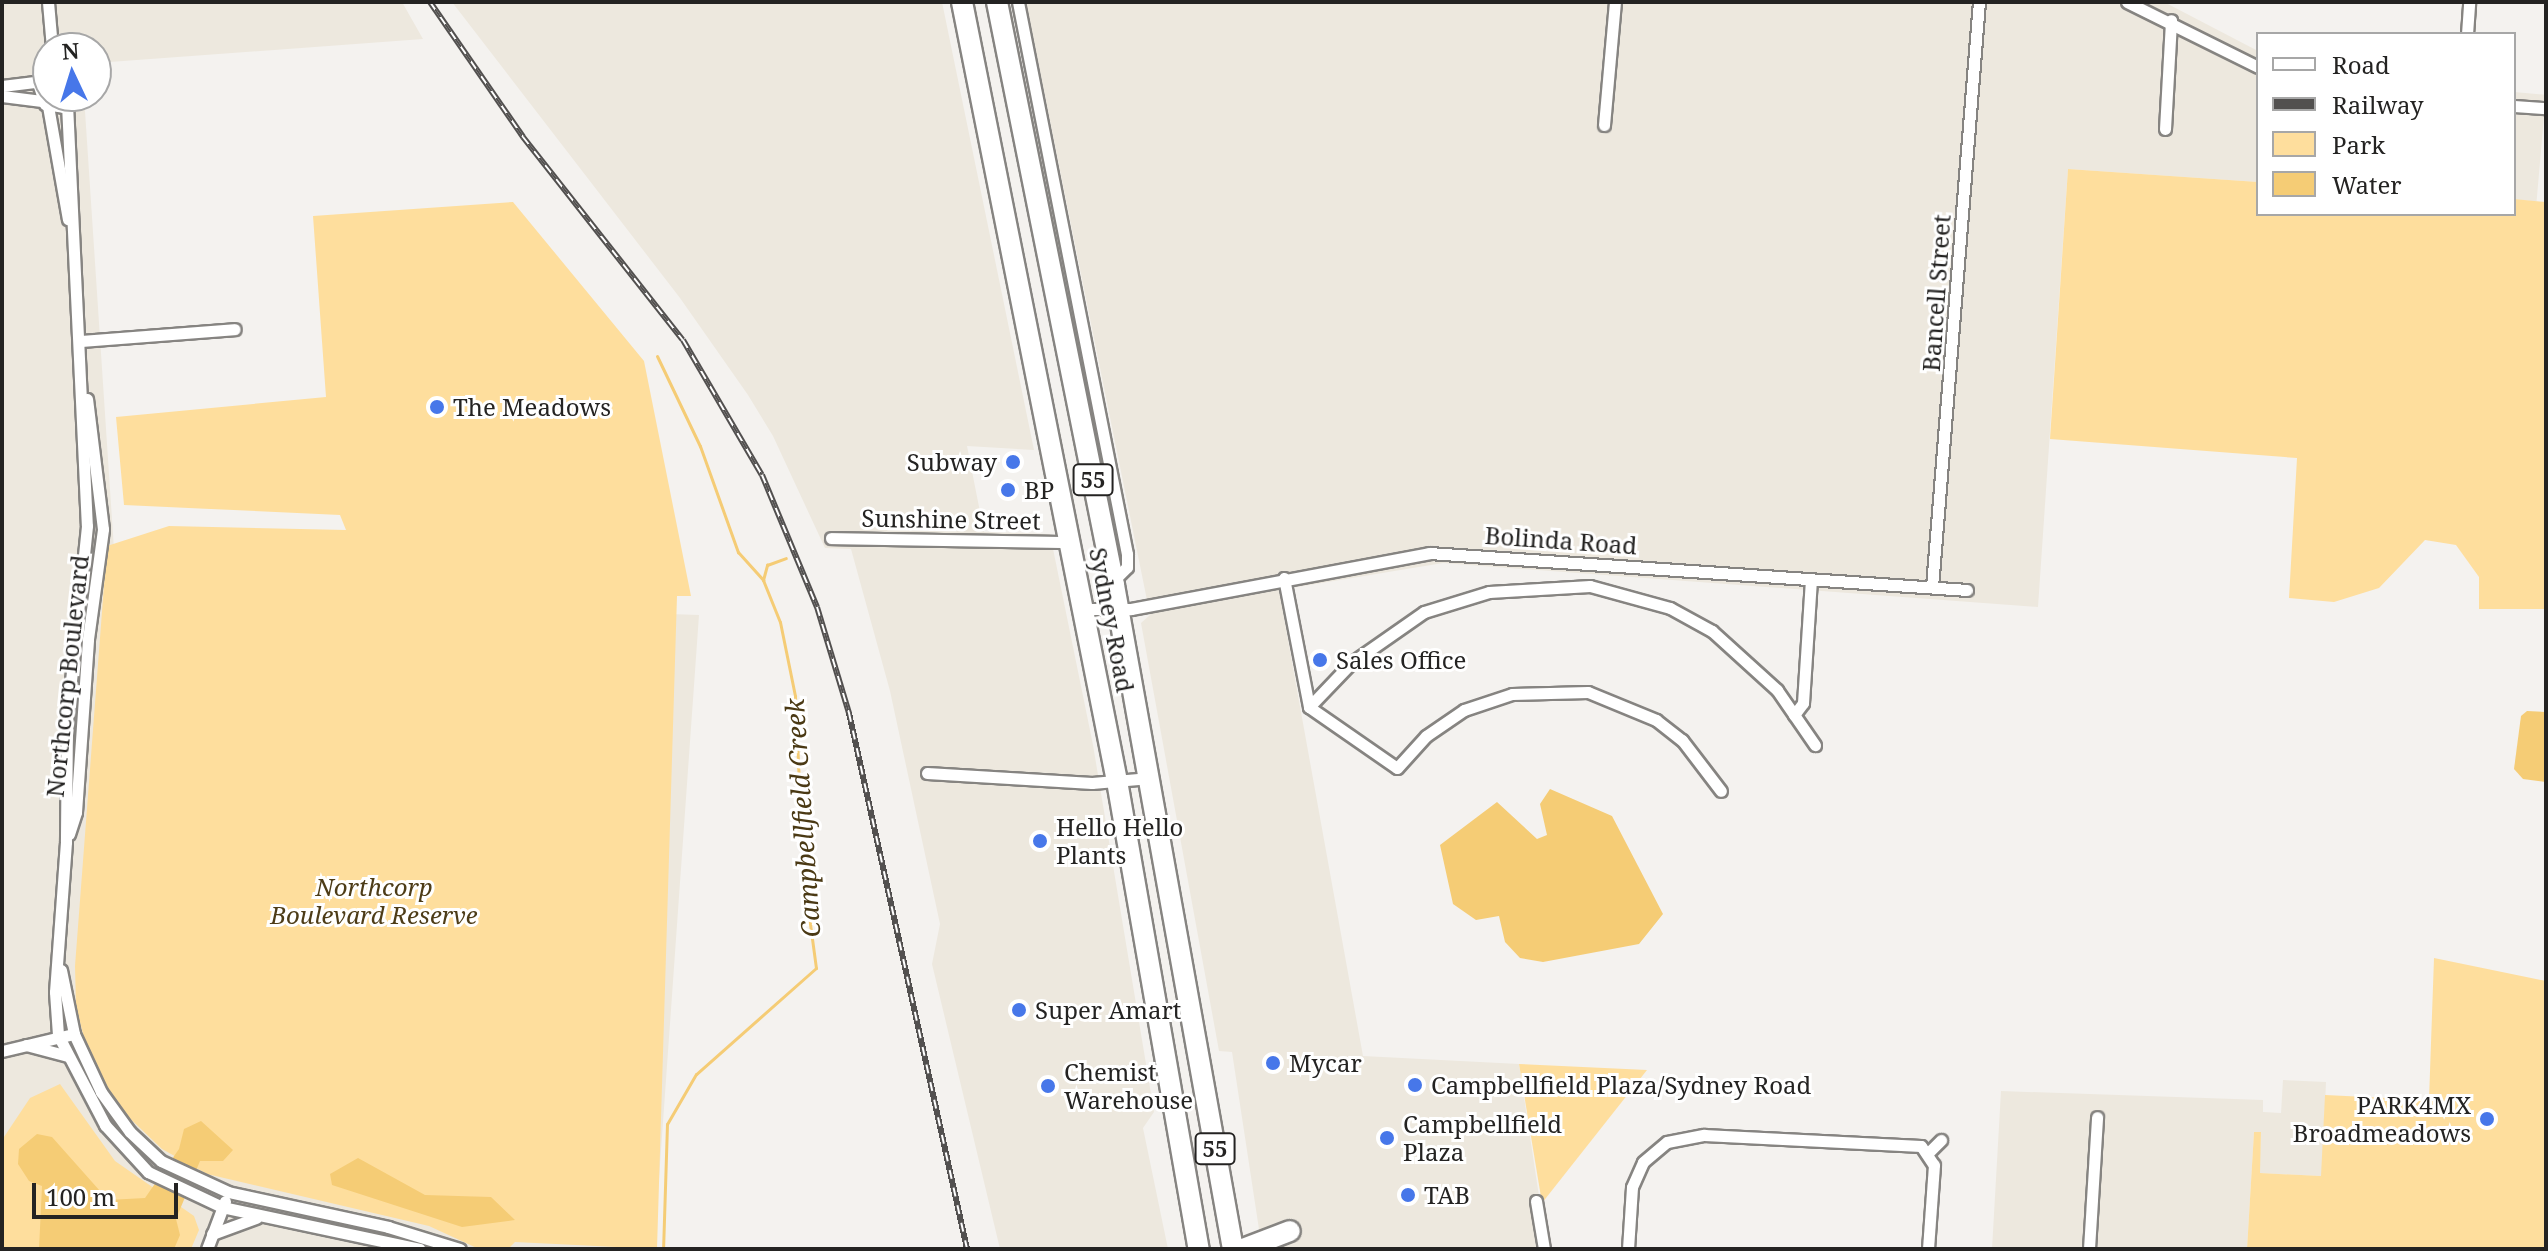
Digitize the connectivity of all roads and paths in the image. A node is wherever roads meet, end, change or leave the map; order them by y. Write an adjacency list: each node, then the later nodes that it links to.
1 (48, 2): 10 (street)
2 (962, 2): 31 (highway, Sydney Road / 55)
3 (997, 2): 24 (highway, Sydney Road / 55)
4 (1018, 2): 24 (street, Sydney Road)
5 (1615, 2): 21 (street)
6 (1979, 2): 34 (street, Bancell Street)
7 (2127, 2): 9 (street)
8 (2469, 2): 11 (street)
9 (2171, 20): 12 (street); 22 (street)
10 (51, 32)
11 (2467, 32)
12 (2256, 66)
13 (32, 80): 14 (street, Northcorp Boulevard)
14 (2, 86)
15 (2, 96): 16 (street, Northcorp Boulevard)
16 (32, 102)
17 (2516, 106): 18 (street)
18 (2546, 108)
19 (47, 112): 23 (street, Northcorp Boulevard)
20 (70, 112): 23 (street, Northcorp Boulevard)
21 (1604, 125)
22 (2165, 129)
23 (71, 235): 26 (street, Northcorp Boulevard)
24 (1063, 275): 36 (highway, Sydney Road / 55)
25 (235, 329): 26 (street)
26 (80, 341): 27 (street, Northcorp Boulevard)
27 (81, 368): 28 (street, Northcorp Boulevard); 29 (street, Northcorp Boulevard)
28 (103, 513): 29 (street, Northcorp Boulevard); 45 (street, Northcorp Boulevard)
29 (87, 526): 45 (street, Northcorp Boulevard)
30 (831, 538): 31 (street, Sunshine Street)
31 (1070, 542): 37 (highway, Sydney Road / 55)
32 (1284, 578): 33 (street, Bolinda Road); 36 (street, Bolinda Road); 38 (street)
33 (1811, 579): 34 (street, Bolinda Road); 39 (street)
34 (1932, 587): 35 (street, Bolinda Road)
35 (1967, 590)
36 (1117, 598): 37 (street, Bolinda Road); 42 (highway, Sydney Road / 55)
37 (1084, 609): 43 (highway, Sydney Road / 55)
38 (1309, 707): 39 (street); 44 (street)
39 (1794, 715): 40 (street)
40 (1815, 745)
41 (927, 773): 43 (street)
42 (1150, 778): 43 (street); 65 (highway, Sydney Road / 55)
43 (1117, 781): 64 (highway, Sydney Road / 55)
44 (1721, 791)
45 (66, 842): 46 (street, Northcorp Boulevard)
46 (59, 957): 47 (street, Northcorp Boulevard); 48 (street, Northcorp Boulevard)
47 (74, 1034): 48 (street); 55 (street, Northcorp Boulevard)
48 (58, 1035): 49 (street); 51 (street, Northcorp Boulevard)
49 (22, 1045): 50 (street); 51 (street)
50 (2, 1051)
51 (68, 1056): 57 (street, Northcorp Boulevard)
52 (2097, 1117): 70 (street)
53 (1941, 1140): 54 (street)
54 (1929, 1152): 68 (street); 69 (street)
55 (228, 1192): 57 (street); 63 (street, Northcorp Boulevard)
56 (1536, 1201): 67 (street)
57 (222, 1207): 58 (street, Northcorp Boulevard); 60 (street)
58 (273, 1217): 60 (street); 62 (street, Northcorp Boulevard)
59 (1290, 1231): 66 (highway)
60 (212, 1234): 61 (street)
61 (207, 1249)
62 (420, 1249)
63 (460, 1249)
64 (1199, 1249)
65 (1233, 1249)
66 (1243, 1249)
67 (1544, 1249)
68 (1628, 1249)
69 (1928, 1249)
70 (2089, 1249)

